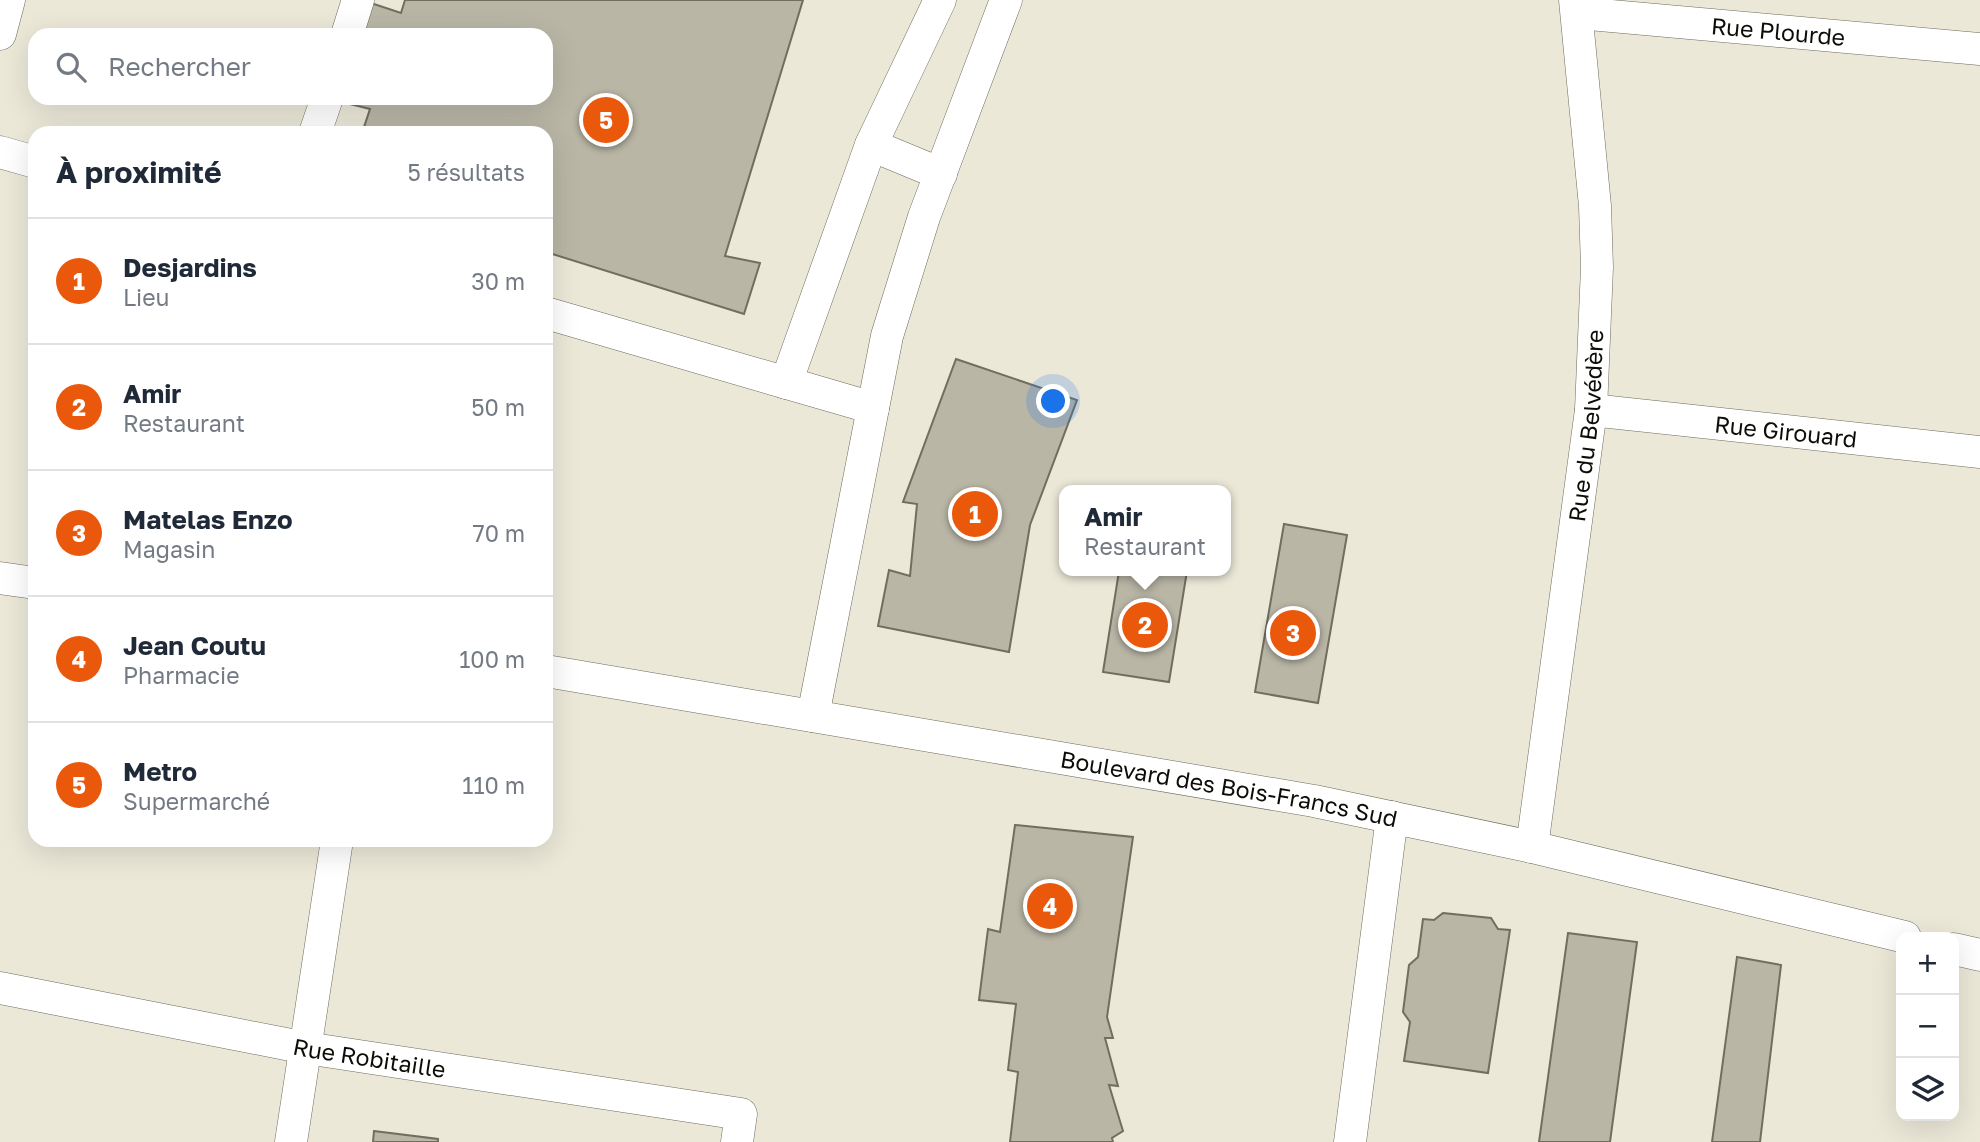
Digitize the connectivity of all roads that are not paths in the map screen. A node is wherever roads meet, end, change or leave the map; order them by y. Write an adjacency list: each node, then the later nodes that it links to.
1 (9, 0): 7 (street)
2 (358, 0): 6 (street)
3 (940, 0): 11 (street)
4 (1006, 0): 14 (street)
5 (1577, 6): 8 (street, Rue Plourde); 18 (street, Rue du Belvédère)
6 (349, 28)
7 (0, 34)
8 (1980, 49)
9 (325, 105): 10 (street)
10 (318, 126)
11 (871, 145): 14 (street); 16 (street)
12 (0, 152): 13 (street)
13 (28, 160)
14 (941, 174): 17 (street)
15 (553, 315): 16 (street)
16 (786, 383): 17 (street)
17 (873, 408): 23 (street)
18 (1591, 410): 19 (street, Rue Girouard); 26 (street, Rue du Belvédère)
19 (1980, 452)
20 (0, 578): 21 (street)
21 (28, 582)
22 (553, 672): 23 (street, Boulevard des Bois-Francs Sud)
23 (813, 716): 24 (street, Boulevard des Bois-Francs Sud)
24 (1392, 817): 26 (street, Boulevard des Bois-Francs Sud); 34 (street)
25 (336, 847): 31 (street)
26 (1532, 847): 27 (street, Boulevard des Bois-Francs Sud)
27 (1896, 935)
28 (1959, 950): 29 (street)
29 (1980, 955)
30 (0, 988): 31 (street, Rue Robitaille)
31 (306, 1048): 32 (street, Rue Robitaille); 33 (street)
32 (739, 1128)
33 (291, 1142)
34 (1350, 1142)

